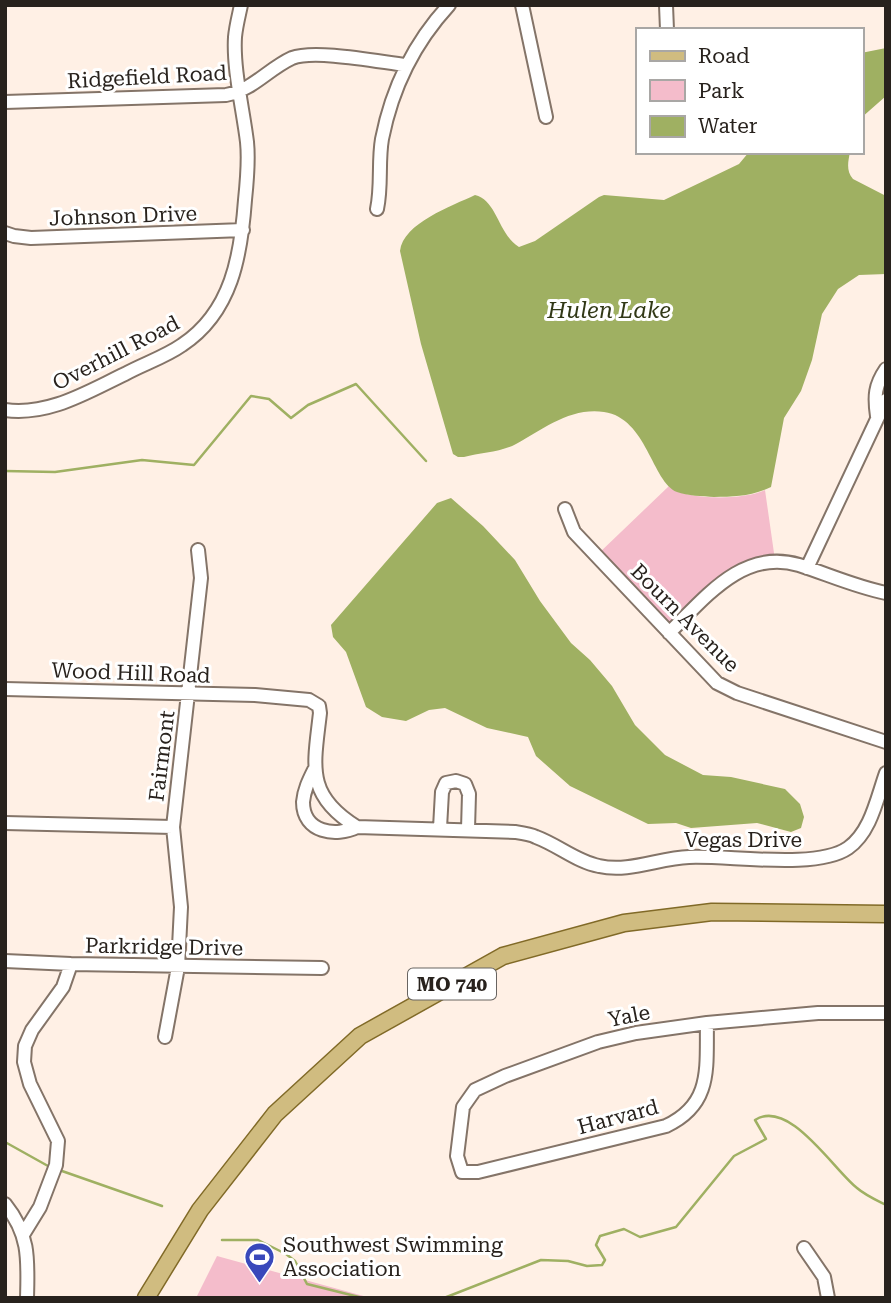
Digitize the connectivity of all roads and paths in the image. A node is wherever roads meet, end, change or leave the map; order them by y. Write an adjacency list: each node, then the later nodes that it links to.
1 (241, 5): 7 (street, Overhill Road)
2 (449, 5): 6 (street)
3 (523, 5): 9 (street)
4 (666, 5): 5 (street)
5 (667, 28)
6 (406, 65): 7 (street, Ridgefield Road); 10 (street)
7 (241, 92): 8 (street, Ridgefield Road); 11 (street, Overhill Road)
8 (5, 103)
9 (546, 117)
10 (377, 209)
11 (243, 230): 12 (street, Johnson Drive); 15 (street, Overhill Road)
12 (5, 233)
13 (886, 369): 16 (street)
14 (886, 400): 16 (street)
15 (5, 410)
16 (877, 416): 19 (street)
17 (565, 509): 21 (street, Bourn Avenue)
18 (198, 550): 23 (street, Fairmont)
19 (807, 568): 20 (street); 21 (street)
20 (886, 593)
21 (669, 633): 24 (street, Bourn Avenue)
22 (5, 689): 23 (street, Wood Hill Road)
23 (189, 694): 25 (street, Wood Hill Road); 28 (street, Fairmont)
24 (886, 742)
25 (314, 770): 29 (street); 29 (street, Vegas Drive)
26 (886, 773): 31 (street, Vegas Drive)
27 (5, 823): 28 (street)
28 (173, 827): 35 (street, Fairmont)
29 (357, 827): 30 (street, Vegas Drive)
30 (440, 828): 31 (street, Vegas Drive); 31 (street)
31 (468, 829)
32 (886, 914): 45 (main road, MO 740)
33 (5, 961): 34 (street, Parkridge Drive)
34 (71, 964): 35 (street, Parkridge Drive); 42 (street)
35 (178, 967): 36 (street, Parkridge Drive); 39 (street, Fairmont)
36 (322, 968)
37 (886, 1013): 38 (street, Yale)
38 (707, 1023): 40 (street, Yale); 40 (street, Harvard)
39 (165, 1037)
40 (462, 1172)
41 (5, 1204): 42 (street)
42 (24, 1233): 44 (street)
43 (804, 1248): 46 (street)
44 (27, 1298)
45 (146, 1298)
46 (828, 1298)

